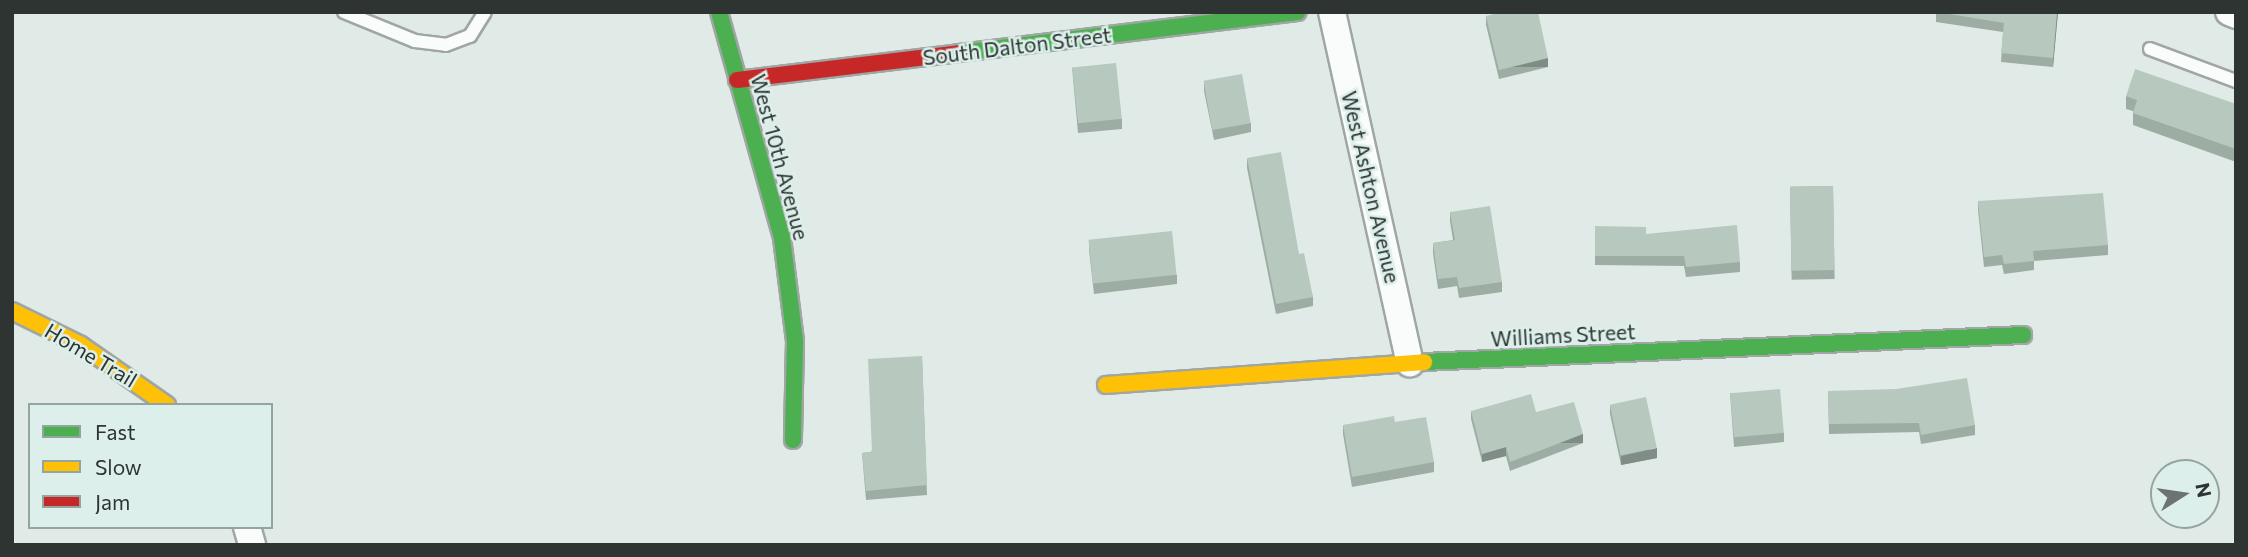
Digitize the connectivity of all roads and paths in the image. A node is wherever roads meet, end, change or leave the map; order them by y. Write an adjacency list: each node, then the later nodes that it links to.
1 (344, 12): 2 (lane)
2 (485, 12)
3 (719, 12): 9 (street, West 10th Avenue)
4 (1298, 12): 9 (street, South Dalton Street)
5 (1332, 12): 13 (street, West Ashton Avenue)
6 (2229, 12): 7 (street)
7 (2236, 15)
8 (2150, 49): 10 (lane)
9 (737, 80): 16 (street, West 10th Avenue)
10 (2236, 82)
11 (12, 311): 15 (street, Home Trail)
12 (2024, 335): 13 (street, Williams Street)
13 (1410, 363): 14 (street, Williams Street)
14 (1106, 385)
15 (164, 403)
16 (793, 440)

